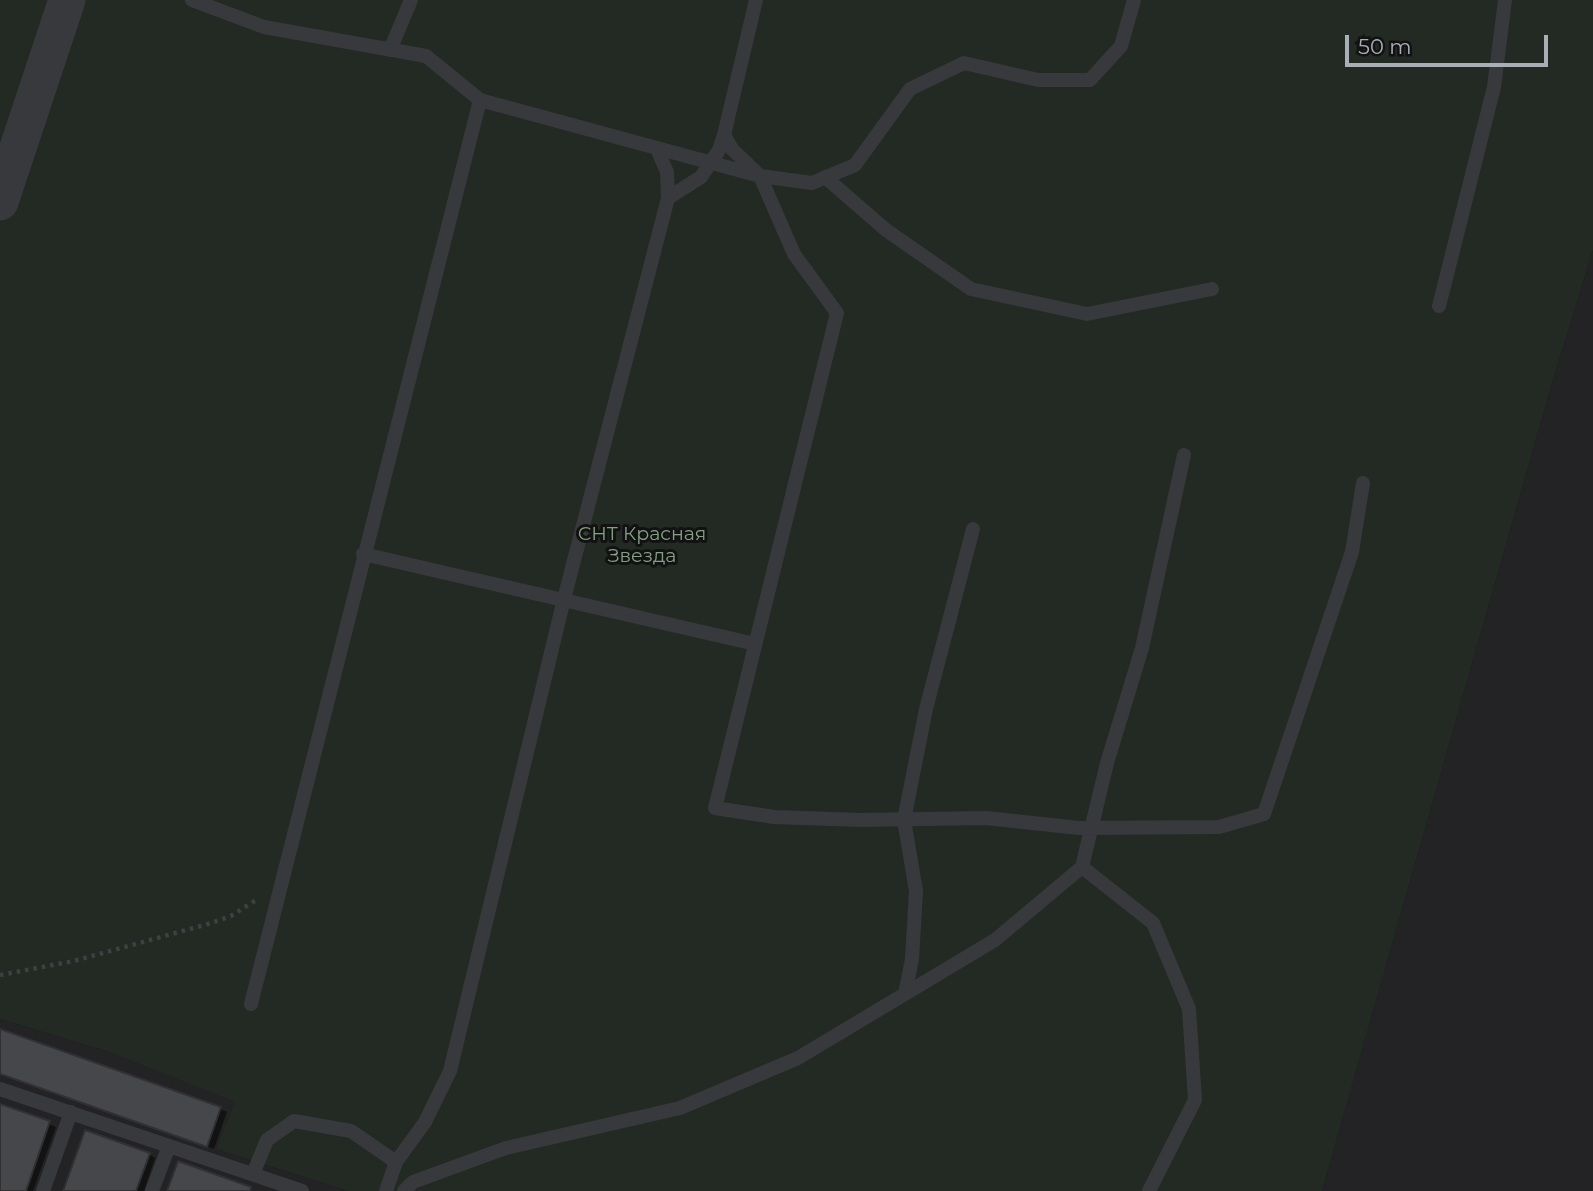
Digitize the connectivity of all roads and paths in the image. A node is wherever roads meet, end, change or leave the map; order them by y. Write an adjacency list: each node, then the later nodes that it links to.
1 (67, 0): 15 (street)
2 (192, 0): 7 (lane)
3 (411, 0): 7 (lane)
4 (756, 0): 9 (lane)
5 (1134, 0): 13 (lane)
6 (1504, 0): 17 (lane)
7 (390, 50): 8 (lane)
8 (480, 100): 10 (lane); 21 (lane)
9 (724, 135): 11 (lane); 12 (lane)
10 (657, 149): 11 (lane); 14 (lane)
11 (710, 163): 12 (lane); 14 (lane)
12 (761, 176): 13 (lane); 23 (lane)
13 (825, 177): 16 (lane)
14 (668, 198): 22 (lane)
15 (0, 202)
16 (1212, 289)
17 (1439, 306)
18 (1184, 455): 25 (lane)
19 (1363, 483): 25 (lane)
20 (973, 529): 24 (lane)
21 (363, 554): 22 (lane); 27 (lane)
22 (564, 599): 23 (lane); 34 (lane)
23 (755, 644): 24 (lane)
24 (904, 820): 25 (lane); 29 (lane)
25 (1092, 828): 26 (lane)
26 (1082, 867): 29 (lane); 41 (lane)
27 (282, 883): 28 (path); 30 (lane)
28 (0, 975)
29 (905, 994): 40 (lane)
30 (251, 1004)
31 (0, 1088): 32 (lane)
32 (71, 1112): 33 (lane); 36 (lane)
33 (169, 1146): 35 (lane); 37 (lane)
34 (396, 1162): 35 (lane); 39 (lane)
35 (258, 1181): 38 (lane)
36 (43, 1191)
37 (152, 1191)
38 (302, 1191)
39 (386, 1191)
40 (404, 1191)
41 (1149, 1191)

